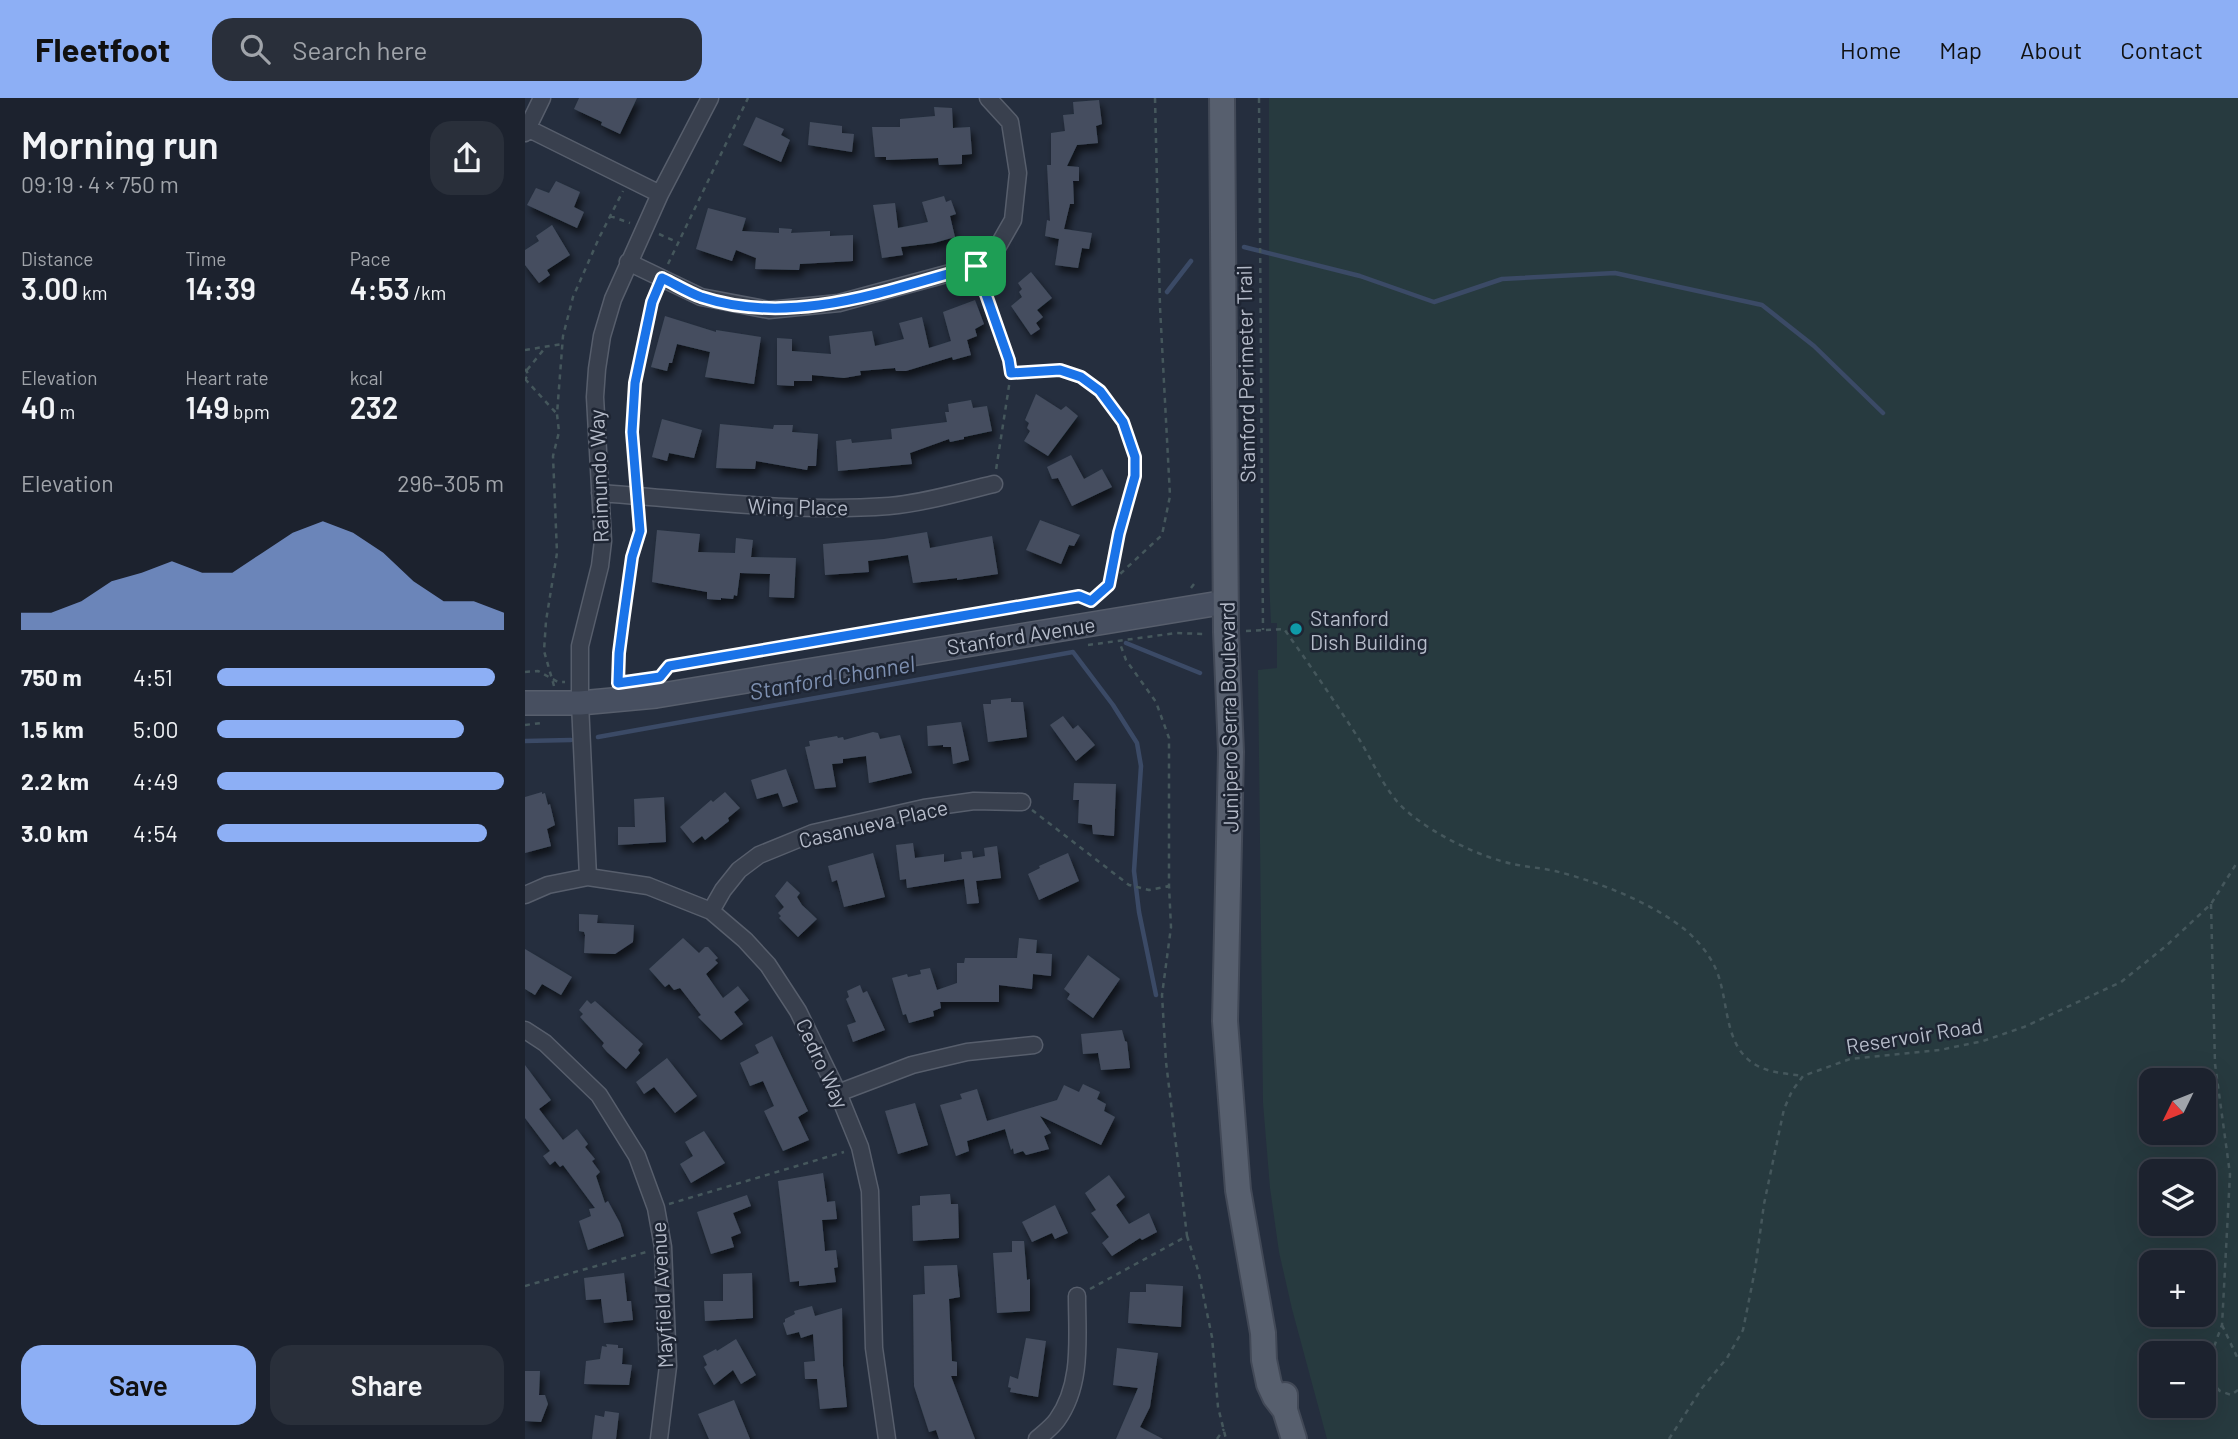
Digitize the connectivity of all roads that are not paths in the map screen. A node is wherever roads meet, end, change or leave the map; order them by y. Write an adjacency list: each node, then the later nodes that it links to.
1 (541, 98): 5 (street)
2 (710, 98): 6 (street, Raimundo Way)
3 (988, 98): 7 (street)
4 (1222, 98): 10 (main road, Junipero Serra Boulevard)
5 (526, 131): 6 (street)
6 (660, 194): 7 (street, Raimundo Way)
7 (628, 262): 9 (street, Raimundo Way)
8 (994, 484): 9 (street, Wing Place)
9 (600, 494): 11 (street, Raimundo Way)
10 (1226, 603): 11 (street, Stanford Avenue); 24 (main road, Junipero Serra Boulevard)
11 (573, 695): 12 (street, Stanford Avenue); 14 (street, Raimundo Way)
12 (525, 703)
13 (1021, 802): 16 (street, Casanueva Place)
14 (588, 877): 15 (street, Cedro Way); 16 (street, Cedro Way)
15 (525, 895)
16 (711, 911): 19 (street, Cedro Way)
17 (525, 1030): 21 (street, Mayfield Avenue)
18 (1034, 1045): 19 (street)
19 (838, 1093): 22 (street, Cedro Way)
20 (1077, 1296): 23 (street)
21 (659, 1439)
22 (887, 1439)
23 (1037, 1439)
24 (1294, 1439)

